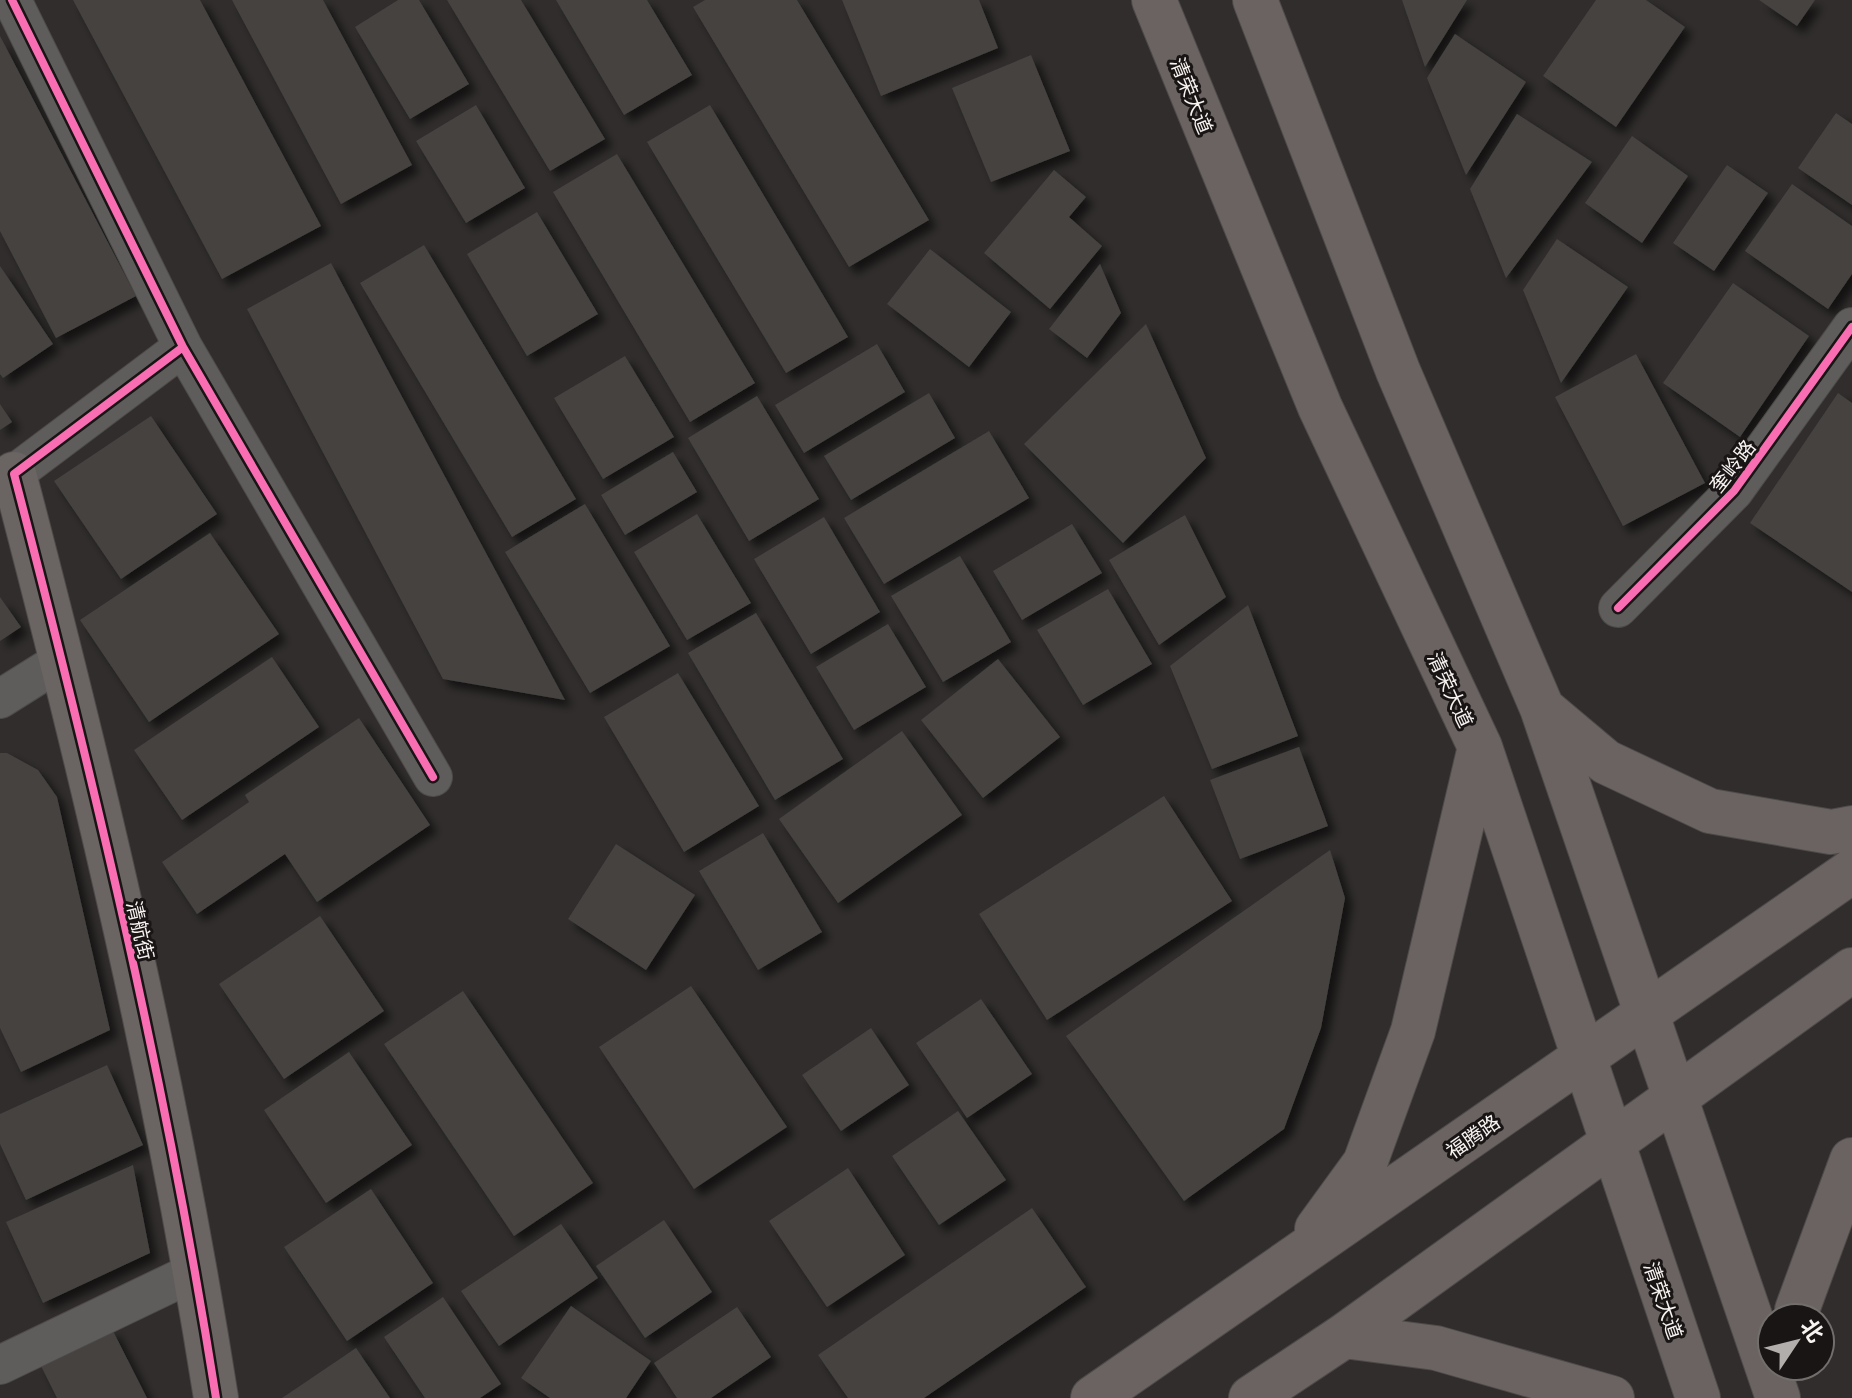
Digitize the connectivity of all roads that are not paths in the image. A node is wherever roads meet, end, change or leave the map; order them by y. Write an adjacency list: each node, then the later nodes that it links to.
1 (12, 0): 5 (street)
2 (1154, 0): 11 (main road, 清荣大道)
3 (1255, 0): 10 (main road)
4 (1852, 327): 7 (street, 奎岭路)
5 (183, 347): 6 (street); 12 (street)
6 (14, 474): 8 (street, 清航街)
7 (1618, 608)
8 (62, 660): 9 (street); 22 (street, 清航街)
9 (0, 699)
10 (1542, 708): 13 (main road); 16 (main road)
11 (1480, 747): 17 (main road, 清荣大道); 21 (main road)
12 (433, 777)
13 (1852, 828)
14 (1852, 871): 16 (main road, 福腾路)
15 (1852, 970): 18 (main road)
16 (1646, 1014): 17 (main road, 福腾路); 18 (main road)
17 (1584, 1057): 19 (main road, 清荣大道); 21 (main road, 福腾路)
18 (1676, 1097): 19 (main road); 31 (main road)
19 (1612, 1143): 24 (main road); 30 (main road, 清荣大道)
20 (1852, 1160): 23 (main road)
21 (1297, 1257): 27 (main road, 福腾路)
22 (196, 1271): 25 (street); 26 (street, 清航街)
23 (1800, 1302)
24 (1344, 1336): 28 (main road); 29 (main road)
25 (0, 1365)
26 (216, 1398)
27 (1093, 1398)
28 (1251, 1398)
29 (1612, 1398)
30 (1698, 1398)
31 (1778, 1398)

